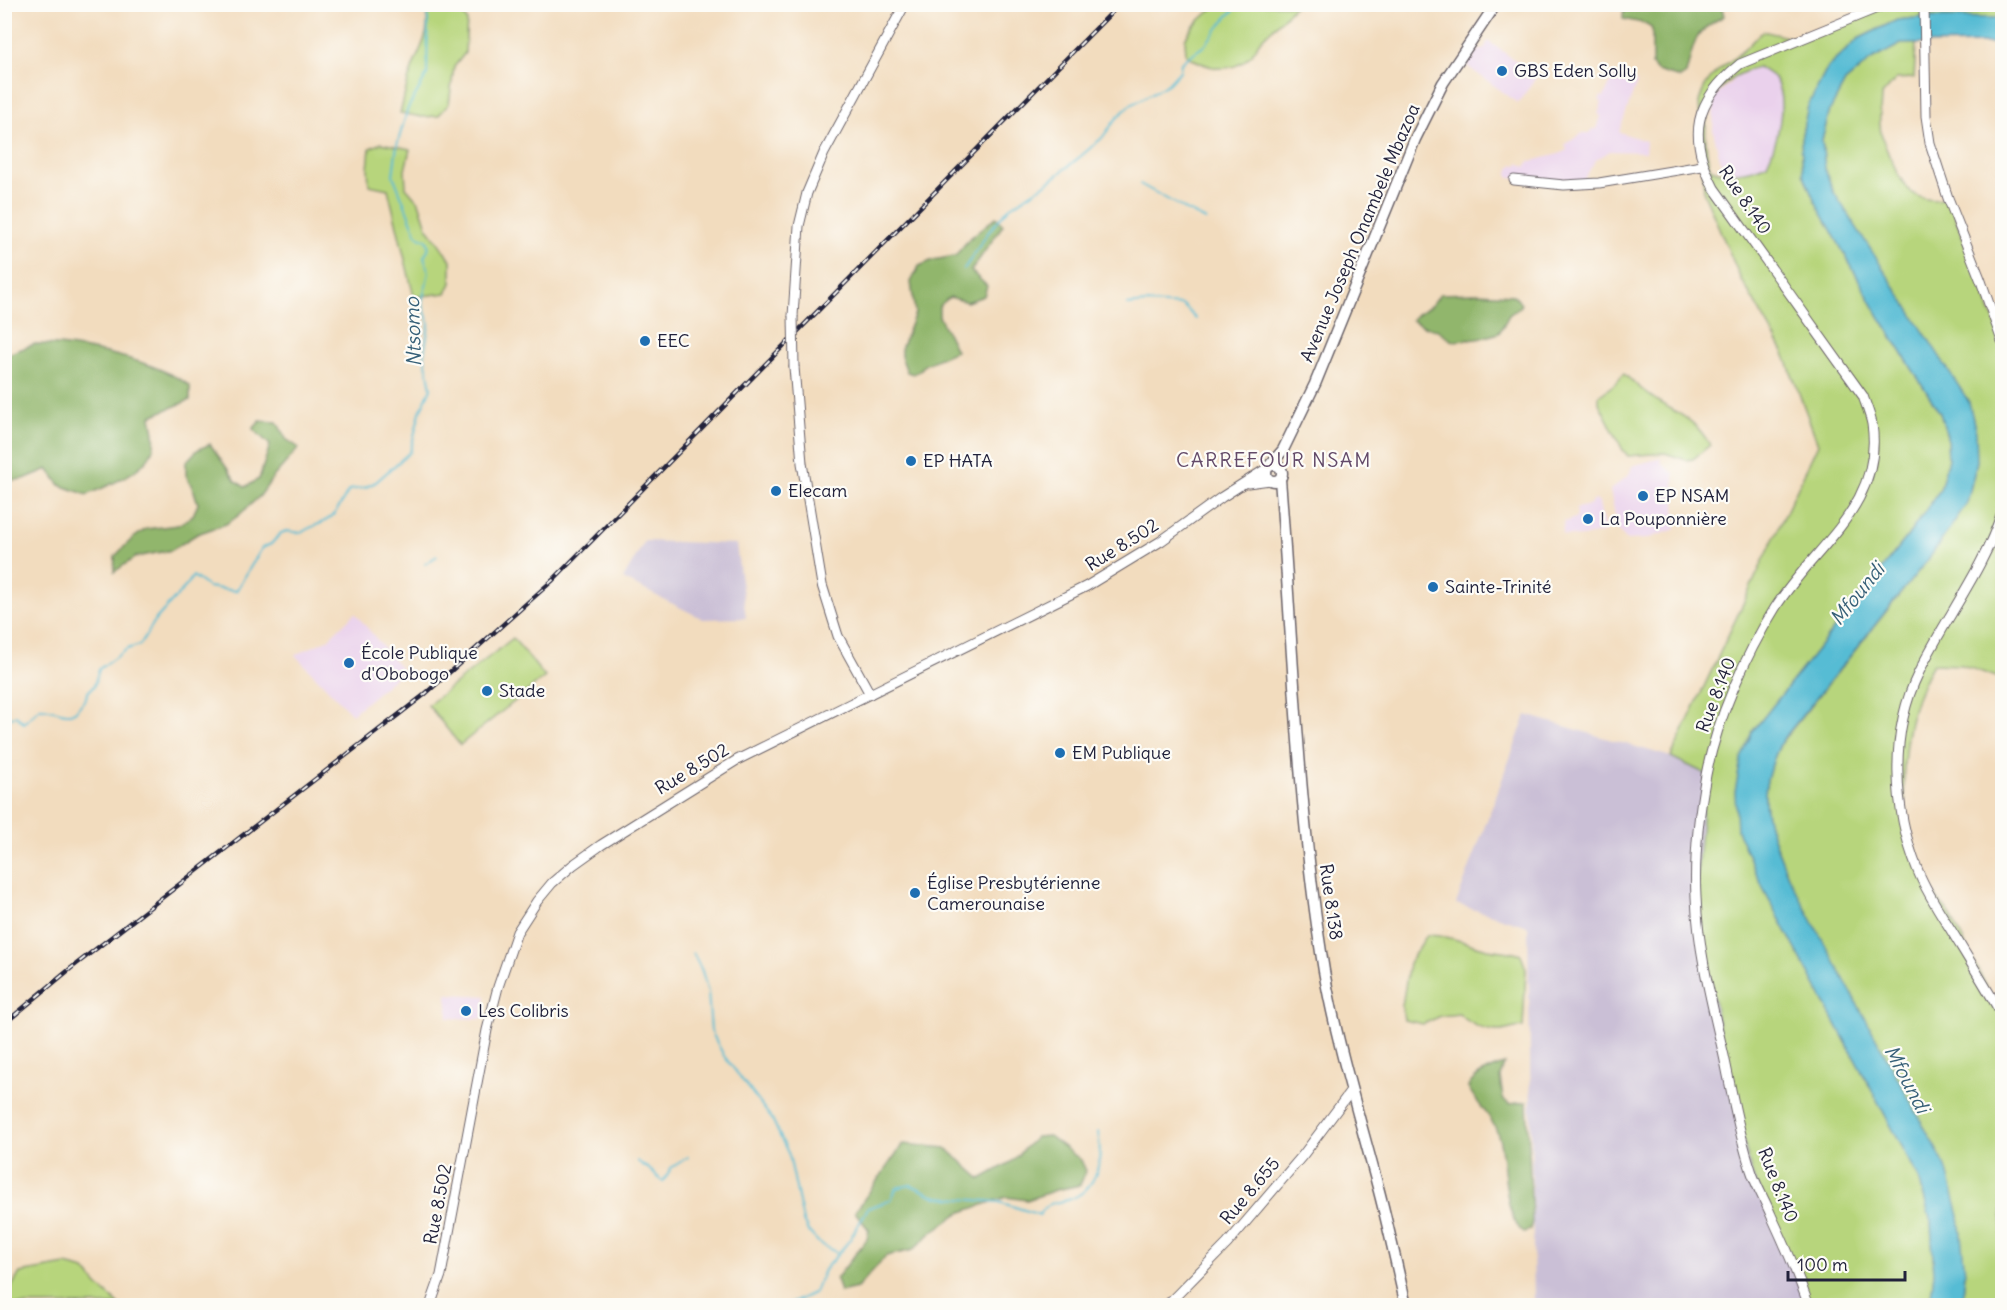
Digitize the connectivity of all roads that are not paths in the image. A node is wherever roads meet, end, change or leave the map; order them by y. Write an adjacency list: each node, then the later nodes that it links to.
1 (906, 4): 10 (main road, bridge)
2 (1496, 4): 8 (main road, Avenue Joseph Onambele Mbazoa)
3 (1887, 4): 5 (main road, Rue 8.140)
4 (1924, 4): 7 (main road)
5 (1702, 166): 6 (main road, Rue 8.140); 16 (main road, Rue 8.140)
6 (1514, 180)
7 (2002, 341)
8 (1273, 474): 10 (main road, Rue 8.502); 12 (main road, Rue 8.138)
9 (2002, 512): 11 (main road)
10 (870, 694): 13 (main road, Rue 8.502)
11 (2002, 1016)
12 (1352, 1091): 14 (main road, Rue 8.655); 15 (main road, Rue 8.138)
13 (430, 1305)
14 (1166, 1305)
15 (1406, 1305)
16 (1809, 1305)

